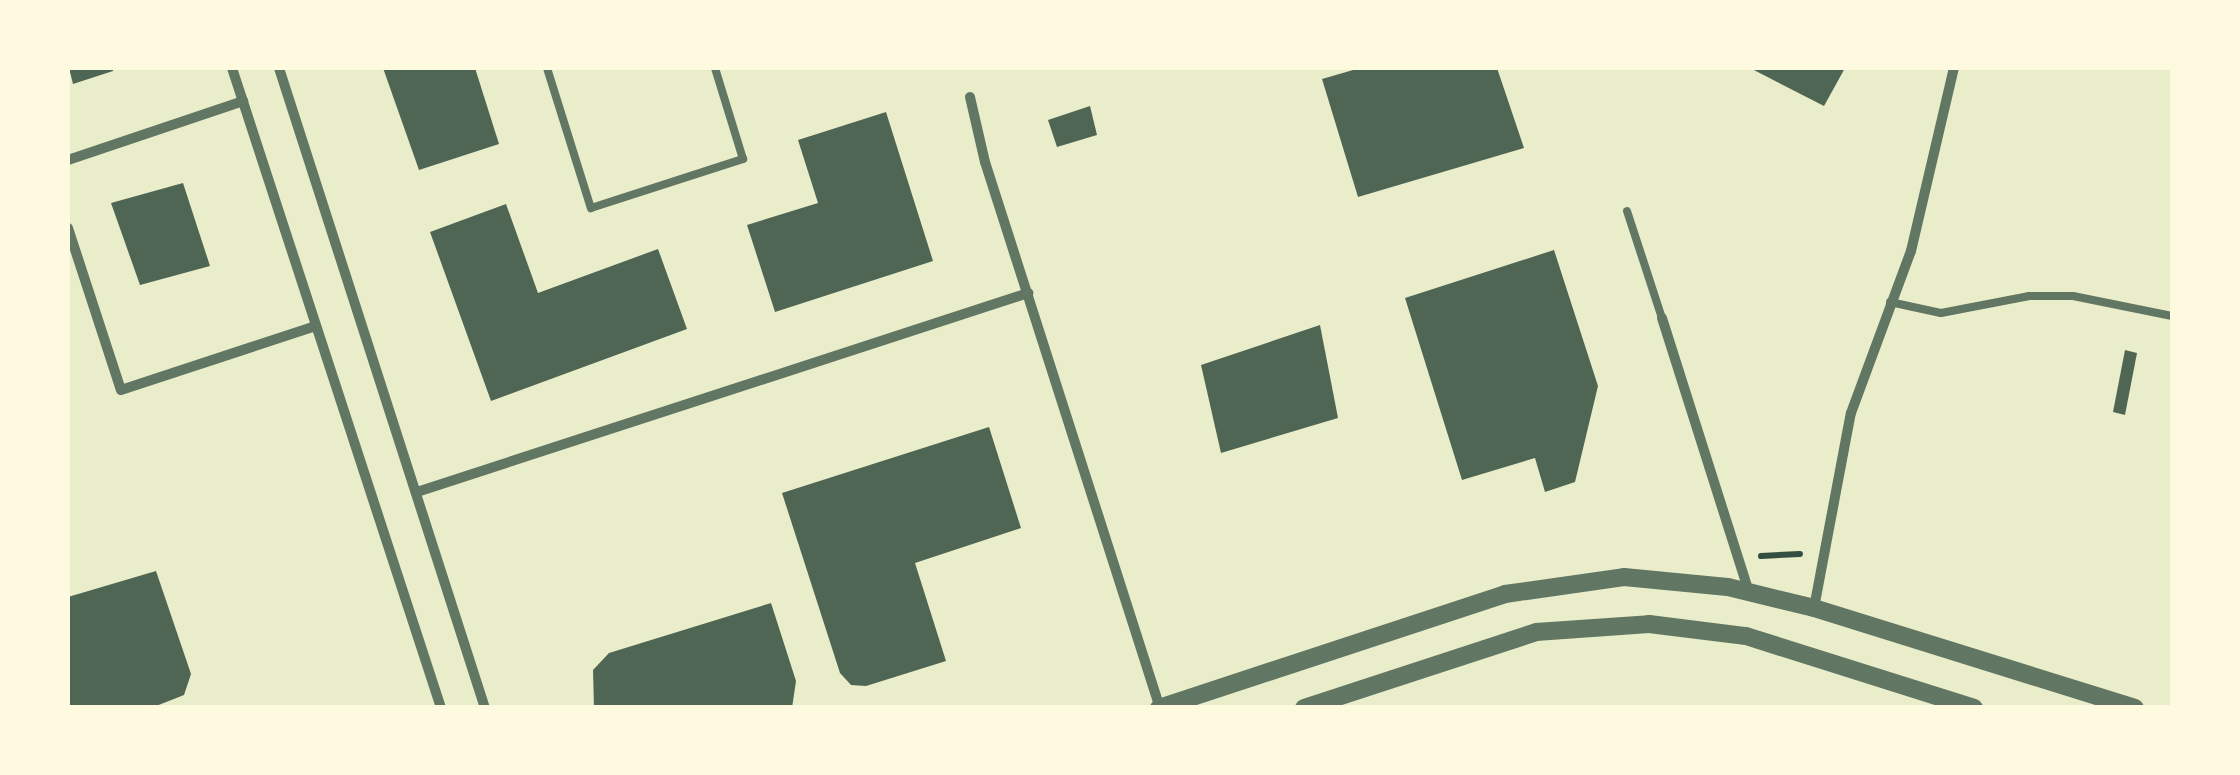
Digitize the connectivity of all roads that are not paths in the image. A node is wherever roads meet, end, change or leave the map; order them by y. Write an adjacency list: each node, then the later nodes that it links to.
1 (232, 68): 7 (street)
2 (279, 68): 16 (street)
3 (547, 68): 4 (lane)
4 (714, 68)
5 (1954, 68): 12 (street)
6 (970, 97): 11 (street)
7 (243, 102): 8 (street); 15 (street)
8 (68, 160)
9 (1627, 211): 14 (lane)
10 (68, 228): 15 (street)
11 (1028, 294): 16 (street); 19 (street)
12 (1890, 302): 13 (lane); 18 (street)
13 (2172, 316)
14 (1662, 318): 17 (street)
15 (316, 326): 20 (street)
16 (417, 492): 21 (street)
17 (1749, 592): 18 (street); 19 (street)
18 (1814, 608): 24 (street)
19 (1160, 707)
20 (441, 708)
21 (485, 708)
22 (1304, 708): 23 (street)
23 (1974, 708)
24 (2134, 708)

